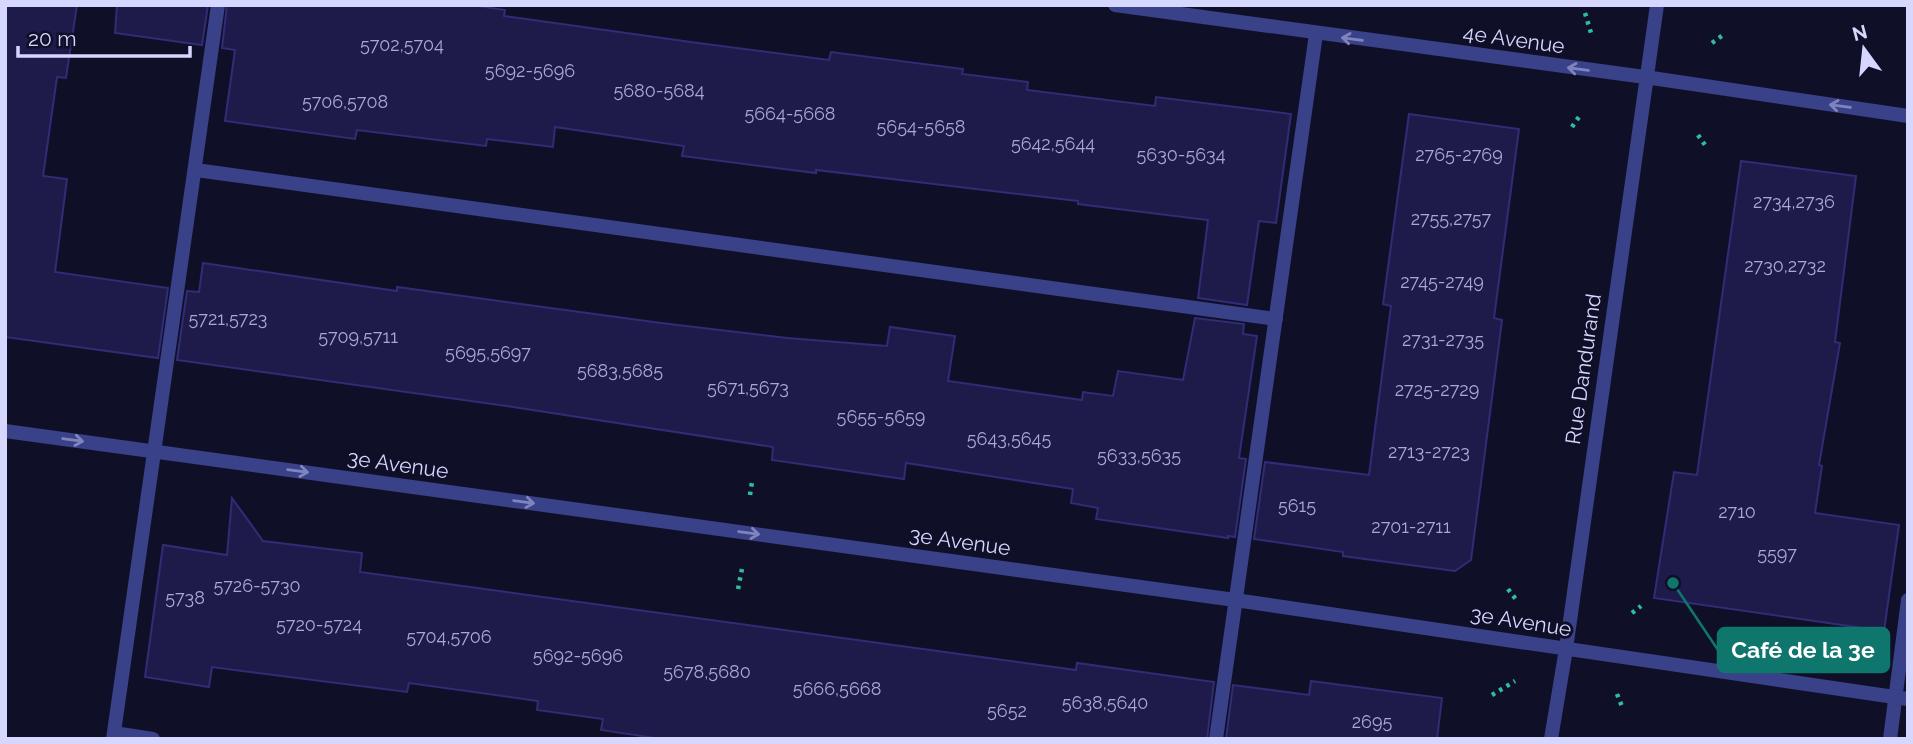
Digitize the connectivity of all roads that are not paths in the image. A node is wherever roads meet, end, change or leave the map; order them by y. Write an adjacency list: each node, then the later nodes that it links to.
1 (218, 5): 7 (street)
2 (1115, 5): 4 (street, 4e Avenue)
3 (1657, 5): 5 (street, Rue Dandurand)
4 (1317, 34): 5 (street, 4e Avenue, one-way to 4); 8 (street)
5 (1645, 77): 6 (street, 4e Avenue, one-way to 5); 13 (street, Rue Dandurand)
6 (1908, 116)
7 (196, 170): 8 (street); 10 (street)
8 (1276, 319): 11 (street)
9 (5, 430): 10 (street, 3e Avenue, one-way to 10)
10 (154, 451): 11 (street, 3e Avenue, one-way to 11); 15 (street)
11 (1235, 600): 13 (street, 3e Avenue); 17 (street)
12 (1908, 600): 14 (street)
13 (1566, 649): 14 (street, 3e Avenue); 18 (street, Rue Dandurand)
14 (1902, 698): 19 (street)
15 (113, 736): 16 (street)
16 (153, 739)
17 (1216, 739)
18 (1550, 739)
19 (1890, 739)

